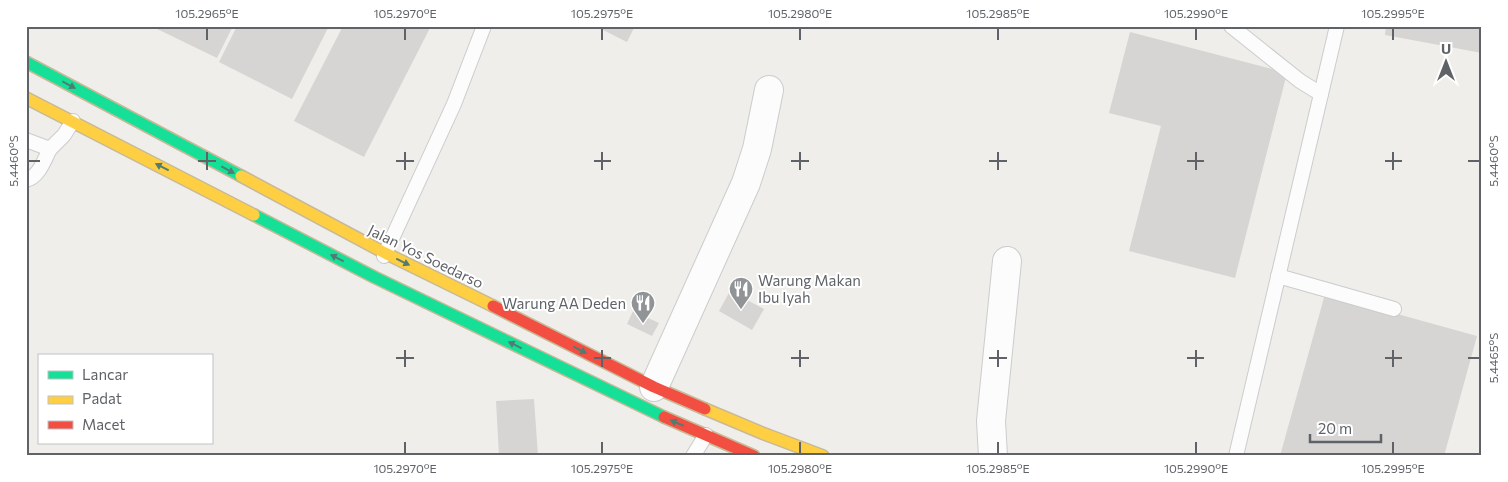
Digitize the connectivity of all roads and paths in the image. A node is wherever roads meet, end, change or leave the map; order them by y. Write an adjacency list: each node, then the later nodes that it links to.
1 (484, 26): 12 (lane)
2 (1231, 26): 6 (lane)
3 (1338, 26): 6 (lane)
4 (26, 62): 12 (highway, Jalan Yos Soedarso, one-way to 12)
5 (769, 90): 18 (street)
6 (1321, 94): 14 (lane)
7 (26, 98): 8 (highway, Jalan Yos Soedarso)
8 (73, 121): 10 (lane); 15 (highway, Jalan Yos Soedarso, one-way to 8)
9 (26, 140): 10 (lane)
10 (50, 149): 11 (lane)
11 (26, 180)
12 (385, 254): 15 (lane); 17 (highway, Jalan Yos Soedarso, one-way to 17)
13 (1007, 260): 23 (street)
14 (1278, 276): 16 (lane); 24 (lane)
15 (374, 277): 17 (highway, Jalan Yos Soedarso, one-way to 15)
16 (1394, 309)
17 (552, 350): 18 (highway, Jalan Yos Soedarso, one-way to 18); 19 (highway, Jalan Yos Soedarso, one-way to 17)
18 (654, 387): 22 (highway, Jalan Yos Soedarso)
19 (706, 435): 20 (lane); 21 (highway, Jalan Yos Soedarso)
20 (693, 456)
21 (754, 456)
22 (823, 456)
23 (992, 456)
24 (1236, 456)

